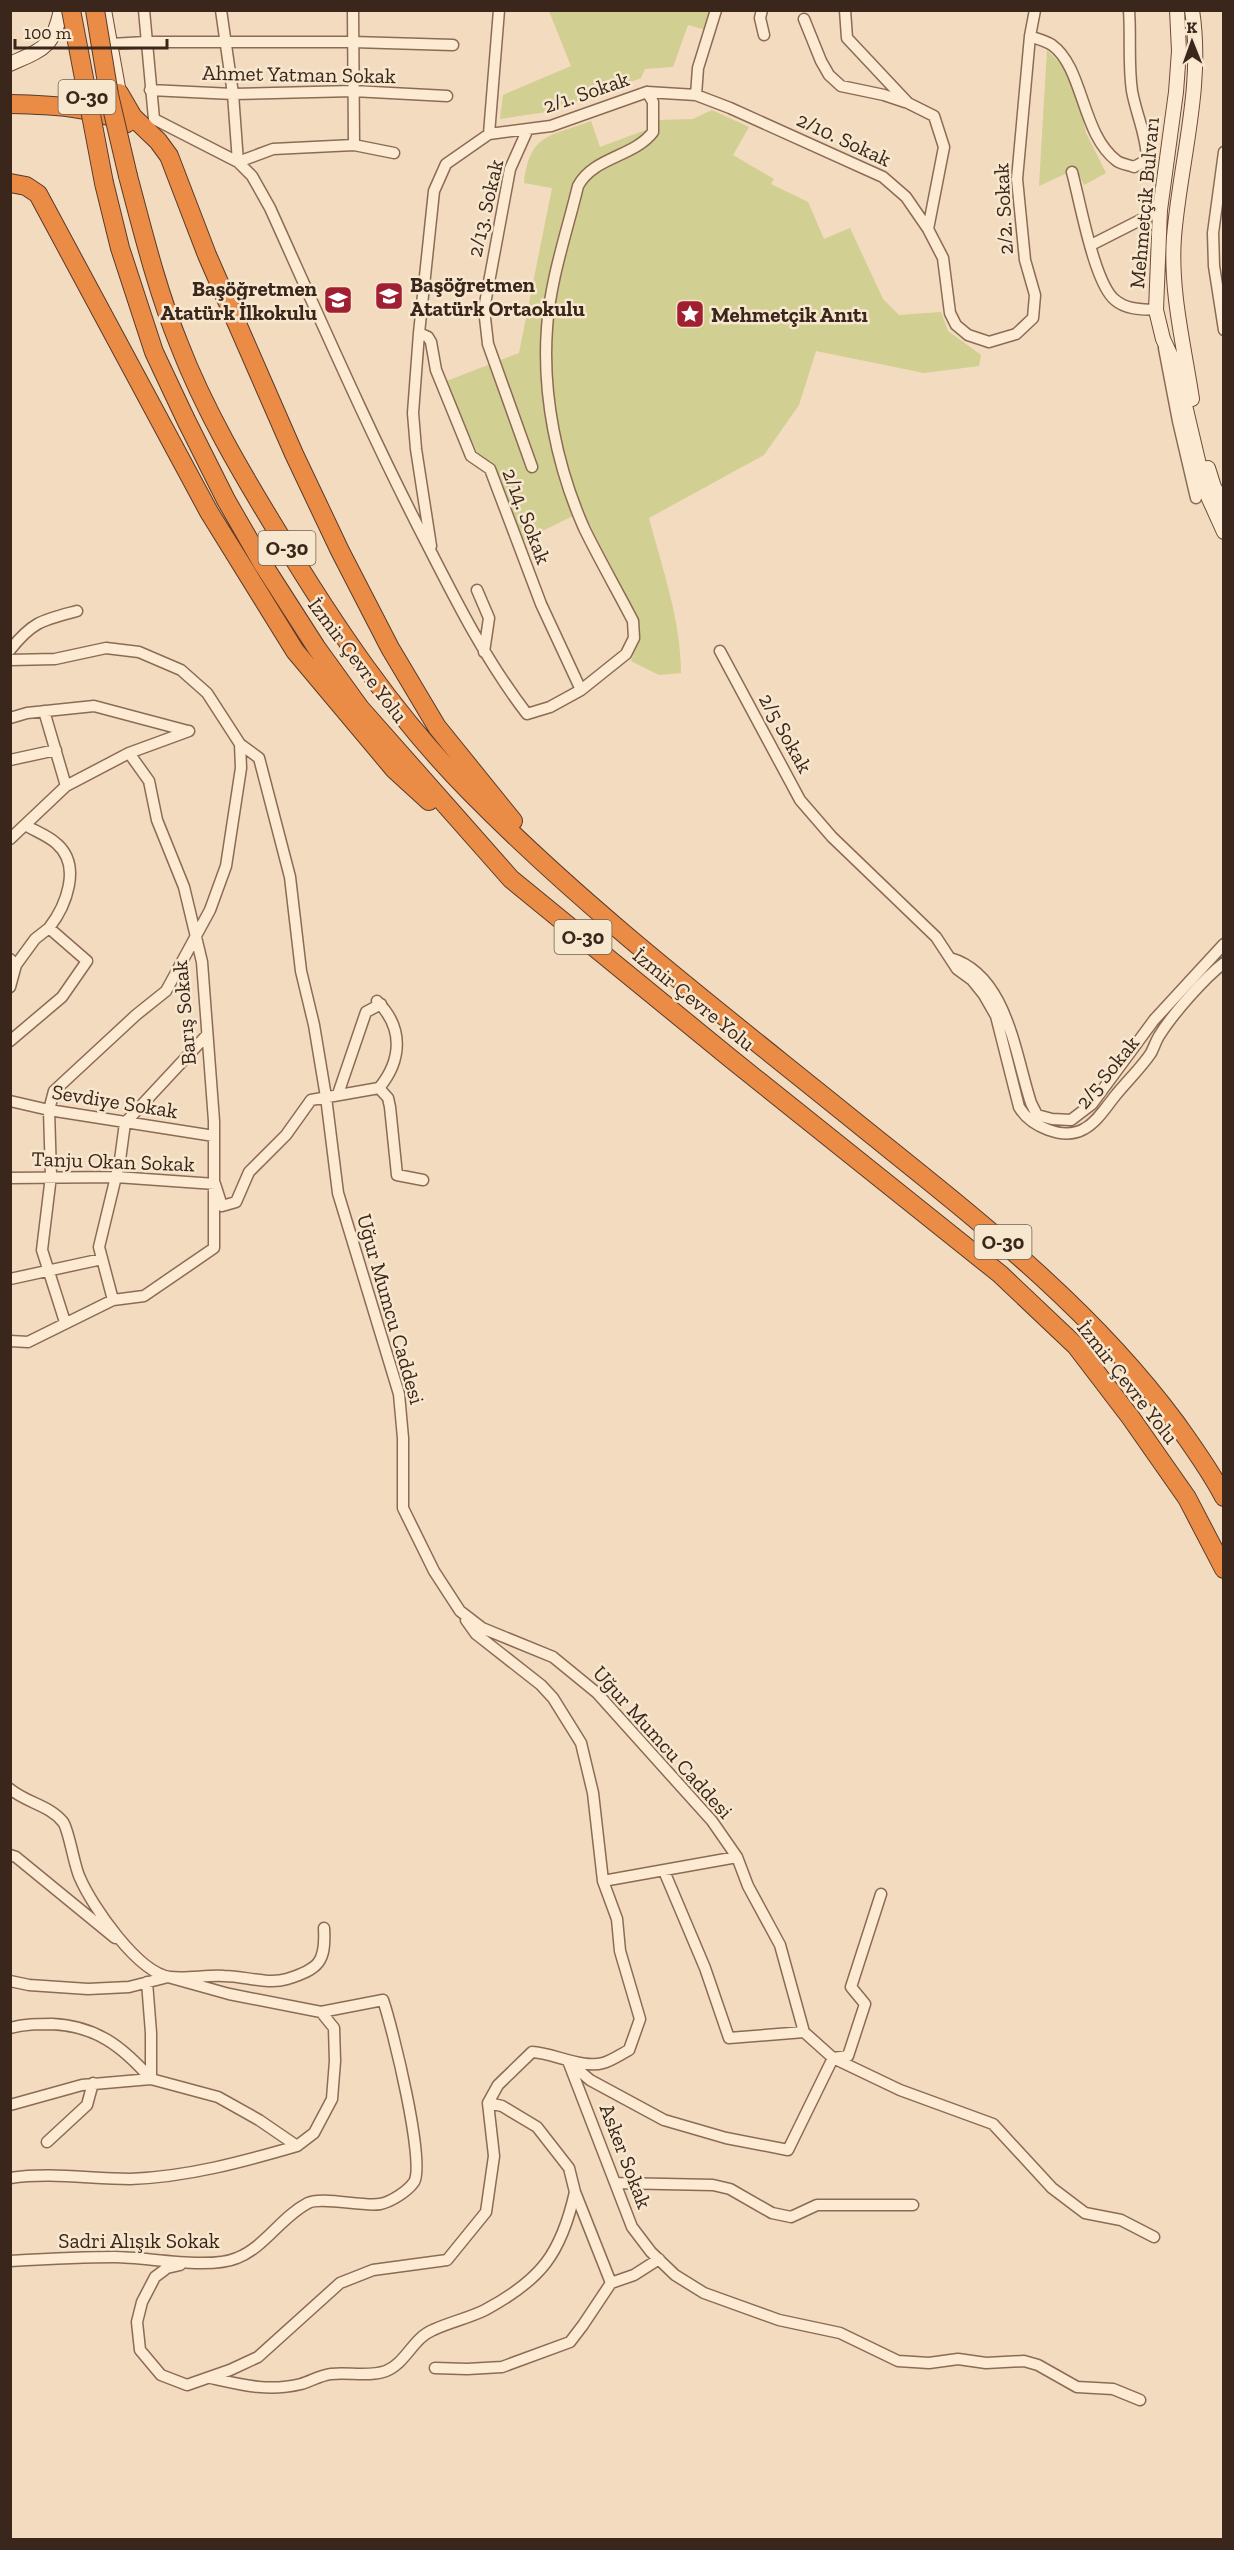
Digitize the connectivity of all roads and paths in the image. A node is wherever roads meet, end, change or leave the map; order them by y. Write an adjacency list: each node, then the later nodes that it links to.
1 (61, 10): 24 (main road)
2 (71, 10): 72 (highway, İzmir Çevre Yolu / O-30, bridge)
3 (95, 10): 71 (highway, İzmir Çevre Yolu / O-30, bridge)
4 (104, 10): 22 (main road)
5 (144, 10): 19 (street)
6 (221, 10): 21 (street)
7 (353, 10): 20 (street)
8 (499, 10): 36 (street)
9 (716, 10): 30 (street)
10 (762, 10): 17 (street)
11 (845, 10): 32 (street)
12 (1035, 10): 18 (street, 2/2. Sokak)
13 (1129, 10): 18 (street)
14 (1177, 10): 43 (main road, Mehmetçik Bulvarı)
15 (1192, 10): 51 (main road, Mehmetçik Bulvarı)
16 (804, 20): 32 (street)
17 (764, 35)
18 (1030, 36): 49 (street, 2/2. Sokak)
19 (146, 42): 21 (street); 22 (street); 25 (street)
20 (353, 42): 21 (street); 23 (street); 26 (street)
21 (226, 43): 29 (street)
22 (111, 44): 28 (main road)
23 (453, 45)
24 (10, 64)
25 (150, 90): 29 (street, Ahmet Yatman Sokak); 40 (street)
26 (353, 91): 29 (street, Ahmet Yatman Sokak); 31 (street, Ahmet Yatman Sokak); 37 (street)
27 (647, 92): 30 (street, 2/1. Sokak); 34 (street, 2/1. Sokak); 61 (street)
28 (119, 93): 35 (highway)
29 (233, 94): 40 (street)
30 (696, 95): 44 (street, 2/10. Sokak)
31 (447, 96)
32 (908, 103): 44 (street)
33 (10, 104): 35 (highway)
34 (527, 130): 36 (street, 2/1. Sokak); 50 (street, 2/13. Sokak)
35 (150, 134): 71 (highway)
36 (489, 134): 48 (street)
37 (354, 145): 39 (street); 40 (street)
38 (1224, 152): 47 (street)
39 (394, 153)
40 (238, 162): 54 (street)
41 (1072, 172): 45 (street)
42 (10, 183): 72 (highway)
43 (1160, 210): 45 (street); 46 (main road, Mehmetçik Bulvarı)
44 (928, 229): 49 (street, 2/10. Sokak)
45 (1091, 244): 46 (street)
46 (1156, 310): 51 (main road, Mehmetçik Bulvarı)
47 (1224, 330)
48 (419, 333): 54 (street); 61 (street, 2/14. Sokak)
49 (989, 342)
50 (532, 467)
51 (1209, 489): 52 (main road, Mehmetçik Bulvarı); 53 (main road, Mehmetçik Bulvarı)
52 (1224, 504)
53 (1224, 531)
54 (432, 555): 59 (street)
55 (477, 590): 59 (street)
56 (77, 611): 57 (street)
57 (10, 650)
58 (720, 651): 76 (street, 2/5 Sokak)
59 (484, 652): 61 (street)
60 (10, 660): 64 (street, Uğur Mumcu Caddesi)
61 (581, 690)
62 (44, 711): 63 (street); 65 (street); 66 (street)
63 (10, 718)
64 (240, 744): 74 (street); 84 (street, Uğur Mumcu Caddesi)
65 (56, 750): 67 (street); 68 (street)
66 (129, 753): 68 (street); 74 (street, Barış Sokak)
67 (10, 760)
68 (66, 786): 69 (street)
69 (25, 825): 70 (street); 73 (street)
70 (10, 839)
71 (543, 860): 100 (highway, İzmir Çevre Yolu / O-30)
72 (511, 879): 101 (highway, İzmir Çevre Yolu / O-30)
73 (49, 928): 77 (street); 81 (street)
74 (194, 936): 80 (street, Barış Sokak); 86 (street)
75 (1224, 944): 76 (street, 2/5 Sokak)
76 (950, 958): 78 (street, 2/5 Sokak)
77 (13, 962): 79 (street)
78 (1224, 963)
79 (10, 987)
80 (206, 1036): 87 (street); 88 (street, Barış Sokak)
81 (10, 1041)
82 (379, 1088): 83 (street); 83 (street); 92 (street)
83 (338, 1094): 84 (street)
84 (326, 1097): 93 (street, Tanju Okan Sokak); 102 (street, Uğur Mumcu Caddesi)
85 (10, 1101): 86 (street, Sevdiye Sokak)
86 (49, 1110): 87 (street, Sevdiye Sokak); 89 (street)
87 (125, 1123): 88 (street, Sevdiye Sokak); 90 (street)
88 (214, 1136): 93 (street, Barış Sokak)
89 (51, 1176): 90 (street, Tanju Okan Sokak); 91 (street, Tanju Okan Sokak); 95 (street)
90 (116, 1177): 93 (street, Tanju Okan Sokak); 94 (street)
91 (10, 1178)
92 (423, 1180)
93 (215, 1184): 97 (street, Barış Sokak)
94 (102, 1259): 95 (street); 97 (street)
95 (49, 1271): 96 (street); 98 (street)
96 (10, 1279)
97 (112, 1300): 98 (street)
98 (65, 1322): 99 (street)
99 (10, 1341)
100 (1224, 1497)
101 (1224, 1569)
102 (460, 1611): 105 (street, Uğur Mumcu Caddesi); 107 (street)
103 (10, 1789): 110 (street)
104 (10, 1855): 110 (street)
105 (737, 1857): 106 (street); 116 (street, Uğur Mumcu Caddesi)
106 (664, 1871): 107 (street); 116 (street)
107 (603, 1881): 118 (street)
108 (881, 1894): 117 (street)
109 (324, 1929): 111 (street)
110 (122, 1944): 111 (street)
111 (168, 1977): 113 (street); 114 (street)
112 (10, 1981): 113 (street)
113 (147, 1982): 119 (street)
114 (321, 2012): 124 (street); 132 (street, Sadri Alışık Sokak)
115 (10, 2028): 119 (street)
116 (804, 2032): 117 (street)
117 (833, 2058): 118 (street); 129 (street)
118 (568, 2061): 121 (street); 126 (street, Asker Sokak)
119 (151, 2079): 120 (street); 124 (street)
120 (93, 2084): 122 (street); 123 (street)
121 (488, 2103): 127 (street); 135 (street)
122 (10, 2105)
123 (47, 2142)
124 (297, 2146): 125 (street)
125 (10, 2178)
126 (616, 2182): 128 (street); 130 (street, Asker Sokak)
127 (575, 2192): 133 (street); 135 (street)
128 (913, 2205)
129 (1154, 2237)
130 (659, 2259): 133 (street); 136 (street, Asker Sokak)
131 (10, 2261): 132 (street, Sadri Alışık Sokak)
132 (192, 2261): 135 (street)
133 (611, 2283): 134 (street)
134 (435, 2368)
135 (208, 2377)
136 (1140, 2400)

